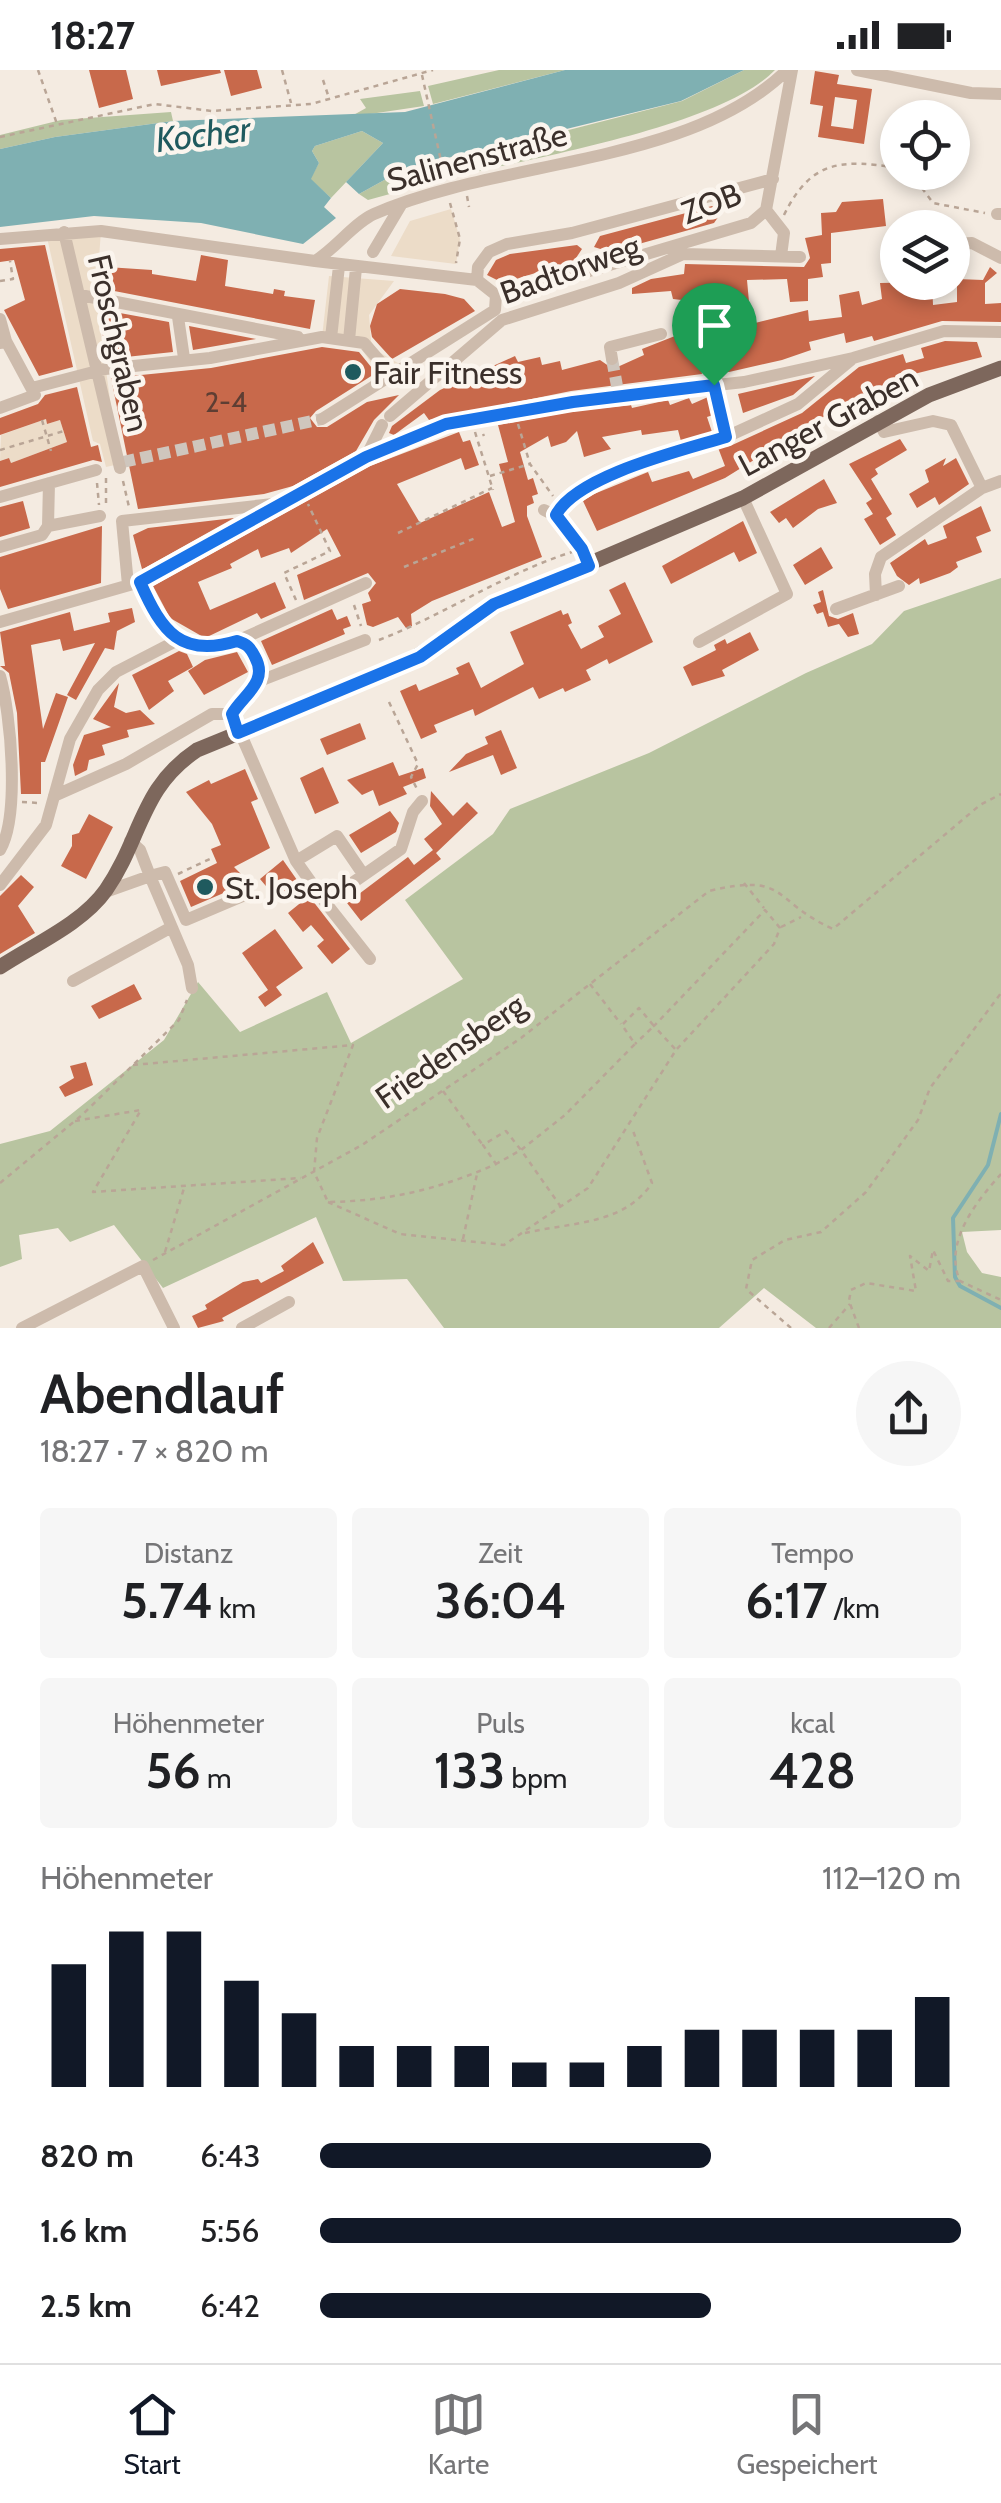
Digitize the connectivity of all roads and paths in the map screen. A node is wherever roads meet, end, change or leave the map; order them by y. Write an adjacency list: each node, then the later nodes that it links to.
1 (38, 70): 11 (path)
2 (282, 70): 10 (path)
3 (434, 70): 6 (path)
4 (790, 70): 14 (street, ZOB); 19 (street, Salinenstraße)
5 (857, 70): 8 (street)
6 (421, 73): 9 (path); 15 (path)
7 (324, 80): 9 (path)
8 (1001, 94)
9 (329, 98): 10 (path)
10 (292, 105): 11 (path)
11 (57, 124): 12 (path)
12 (0, 137)
13 (880, 167): 23 (path)
14 (773, 179): 21 (street, ZOB); 36 (street, ZOB)
15 (445, 180)
16 (923, 190): 22 (path)
17 (466, 194): 20 (path)
18 (450, 200): 33 (path)
19 (397, 206): 27 (street); 31 (street, Salinenstraße)
20 (469, 206)
21 (766, 210): 23 (street); 39 (street, ZOB)
22 (999, 214)
23 (779, 227): 28 (street)
24 (64, 232): 25 (street); 31 (street); 38 (street, Froschgraben)
25 (0, 239)
26 (970, 244): 30 (street)
27 (371, 250)
28 (781, 256): 29 (street, Badtorweg); 40 (street, Badtorweg)
29 (800, 257)
30 (1001, 258)
31 (314, 260): 34 (street)
32 (10, 261): 37 (path)
33 (456, 264)
34 (339, 266): 35 (street); 47 (street)
35 (356, 268): 36 (street); 48 (street)
36 (477, 280): 39 (street)
37 (0, 282)
38 (80, 295): 41 (street); 54 (street, Froschgraben)
39 (496, 295): 40 (street)
40 (499, 315): 55 (street); 70 (street, Badtorweg)
41 (178, 317): 46 (street); 50 (street)
42 (0, 319): 49 (street)
43 (704, 323): 56 (street)
44 (1001, 332): 51 (street)
45 (661, 334): 52 (street)
46 (308, 338): 47 (street); 50 (street)
47 (332, 338): 48 (street)
48 (348, 340): 55 (street)
49 (3, 342): 57 (street)
50 (184, 358): 54 (street)
51 (852, 358): 56 (street); 66 (street)
52 (612, 359)
53 (1001, 368): 63 (main road, Langer Graben)
54 (98, 371): 57 (street); 72 (street, Froschgraben)
55 (392, 374): 60 (street)
56 (714, 385): 59 (street); 66 (path)
57 (32, 388): 58 (street)
58 (0, 408)
59 (514, 413): 61 (street); 71 (path)
60 (322, 419)
61 (475, 419): 70 (street); 74 (path)
62 (42, 420): 65 (path)
63 (878, 422): 77 (street); 80 (main road, Langer Graben)
64 (64, 431): 65 (path)
65 (46, 436): 67 (path); 68 (path)
66 (726, 437): 69 (path)
67 (0, 450)
68 (51, 451)
69 (667, 455): 82 (street)
70 (366, 457): 78 (street)
71 (530, 464): 74 (path); 82 (path)
72 (120, 468): 84 (path)
73 (96, 470): 76 (street)
74 (488, 476): 86 (path)
75 (1001, 481): 77 (street)
76 (49, 484): 79 (street); 85 (street)
77 (982, 488): 98 (street)
78 (303, 494): 81 (street); 100 (path)
79 (0, 497)
80 (743, 498): 92 (main road, Langer Graben); 105 (street)
81 (278, 503): 84 (street); 95 (street)
82 (554, 509): 89 (street)
83 (103, 512): 83 (path); 85 (street)
84 (127, 519): 95 (street)
85 (48, 526): 88 (street)
86 (398, 533)
87 (478, 537): 91 (path)
88 (0, 547)
89 (582, 549): 92 (street); 103 (path)
90 (406, 555): 91 (path)
91 (410, 565): 93 (path)
92 (589, 566): 110 (main road, Langer Graben)
93 (404, 567)
94 (366, 583): 97 (street)
95 (134, 584): 101 (street); 102 (street)
96 (899, 586): 98 (street)
97 (350, 590): 100 (street); 103 (path)
98 (876, 595): 99 (street)
99 (836, 609)
100 (300, 610): 104 (street)
101 (1, 619)
102 (178, 640): 104 (street); 111 (street)
103 (366, 640): 107 (street)
104 (237, 641): 107 (street)
105 (699, 642)
106 (0, 676): 116 (street)
107 (258, 682): 109 (street)
108 (389, 702): 114 (path)
109 (232, 714): 110 (street); 111 (street)
110 (238, 733): 115 (main road, Langer Graben); 118 (street)
111 (49, 793): 113 (path); 123 (street)
112 (1001, 794): 128 (path)
113 (16, 802)
114 (422, 802): 119 (street)
115 (130, 841): 120 (street); 124 (main road, Langer Graben)
116 (0, 850)
117 (212, 858): 121 (path)
118 (296, 861): 119 (street); 126 (street)
119 (363, 874): 126 (street)
120 (150, 876): 121 (street); 124 (street); 129 (street)
121 (168, 879): 125 (street)
122 (743, 882): 127 (path); 128 (path, Friedensberg); 136 (path, Friedensberg)
123 (0, 885)
124 (105, 892): 131 (main road, Langer Graben)
125 (245, 896)
126 (325, 902): 132 (street)
127 (765, 910): 130 (path); 140 (path)
128 (803, 915): 130 (path)
129 (170, 928): 135 (street); 137 (street)
130 (780, 928): 142 (path)
131 (27, 951): 133 (main road, Langer Graben); 134 (main road)
132 (370, 960)
133 (0, 967)
134 (0, 980)
135 (73, 981)
136 (590, 984): 139 (path); 144 (path, Friedensberg)
137 (192, 988): 143 (path)
138 (1001, 993): 169 (path)
139 (622, 1025): 140 (path); 141 (path)
140 (654, 1026): 141 (path); 142 (path)
141 (635, 1044): 148 (path)
142 (676, 1050): 146 (path)
143 (133, 1065): 145 (path); 150 (path)
144 (443, 1091): 147 (path); 150 (path, Friedensberg)
145 (75, 1121): 154 (path); 155 (path)
146 (631, 1126): 157 (path); 158 (path)
147 (483, 1145): 148 (path); 149 (path)
148 (521, 1150): 149 (path); 157 (path)
149 (496, 1164): 151 (path)
150 (314, 1172): 153 (path, Friedensberg); 156 (path)
151 (477, 1172): 156 (path); 159 (path)
152 (1001, 1174): 162 (path)
153 (303, 1178): 155 (path); 160 (path, Friedensberg)
154 (0, 1183)
155 (185, 1186): 160 (path)
156 (328, 1202): 159 (path)
157 (562, 1209): 158 (path)
158 (522, 1234): 159 (path)
159 (462, 1241)
160 (165, 1253): 161 (path, Friedensberg)
161 (143, 1266): 166 (street); 167 (street)
162 (958, 1282): 163 (path); 165 (path)
163 (1001, 1300)
164 (289, 1302): 168 (street)
165 (850, 1304): 170 (path); 171 (path)
166 (22, 1328)
167 (174, 1328)
168 (242, 1328)
169 (791, 1328)
170 (829, 1328)
171 (859, 1328)

